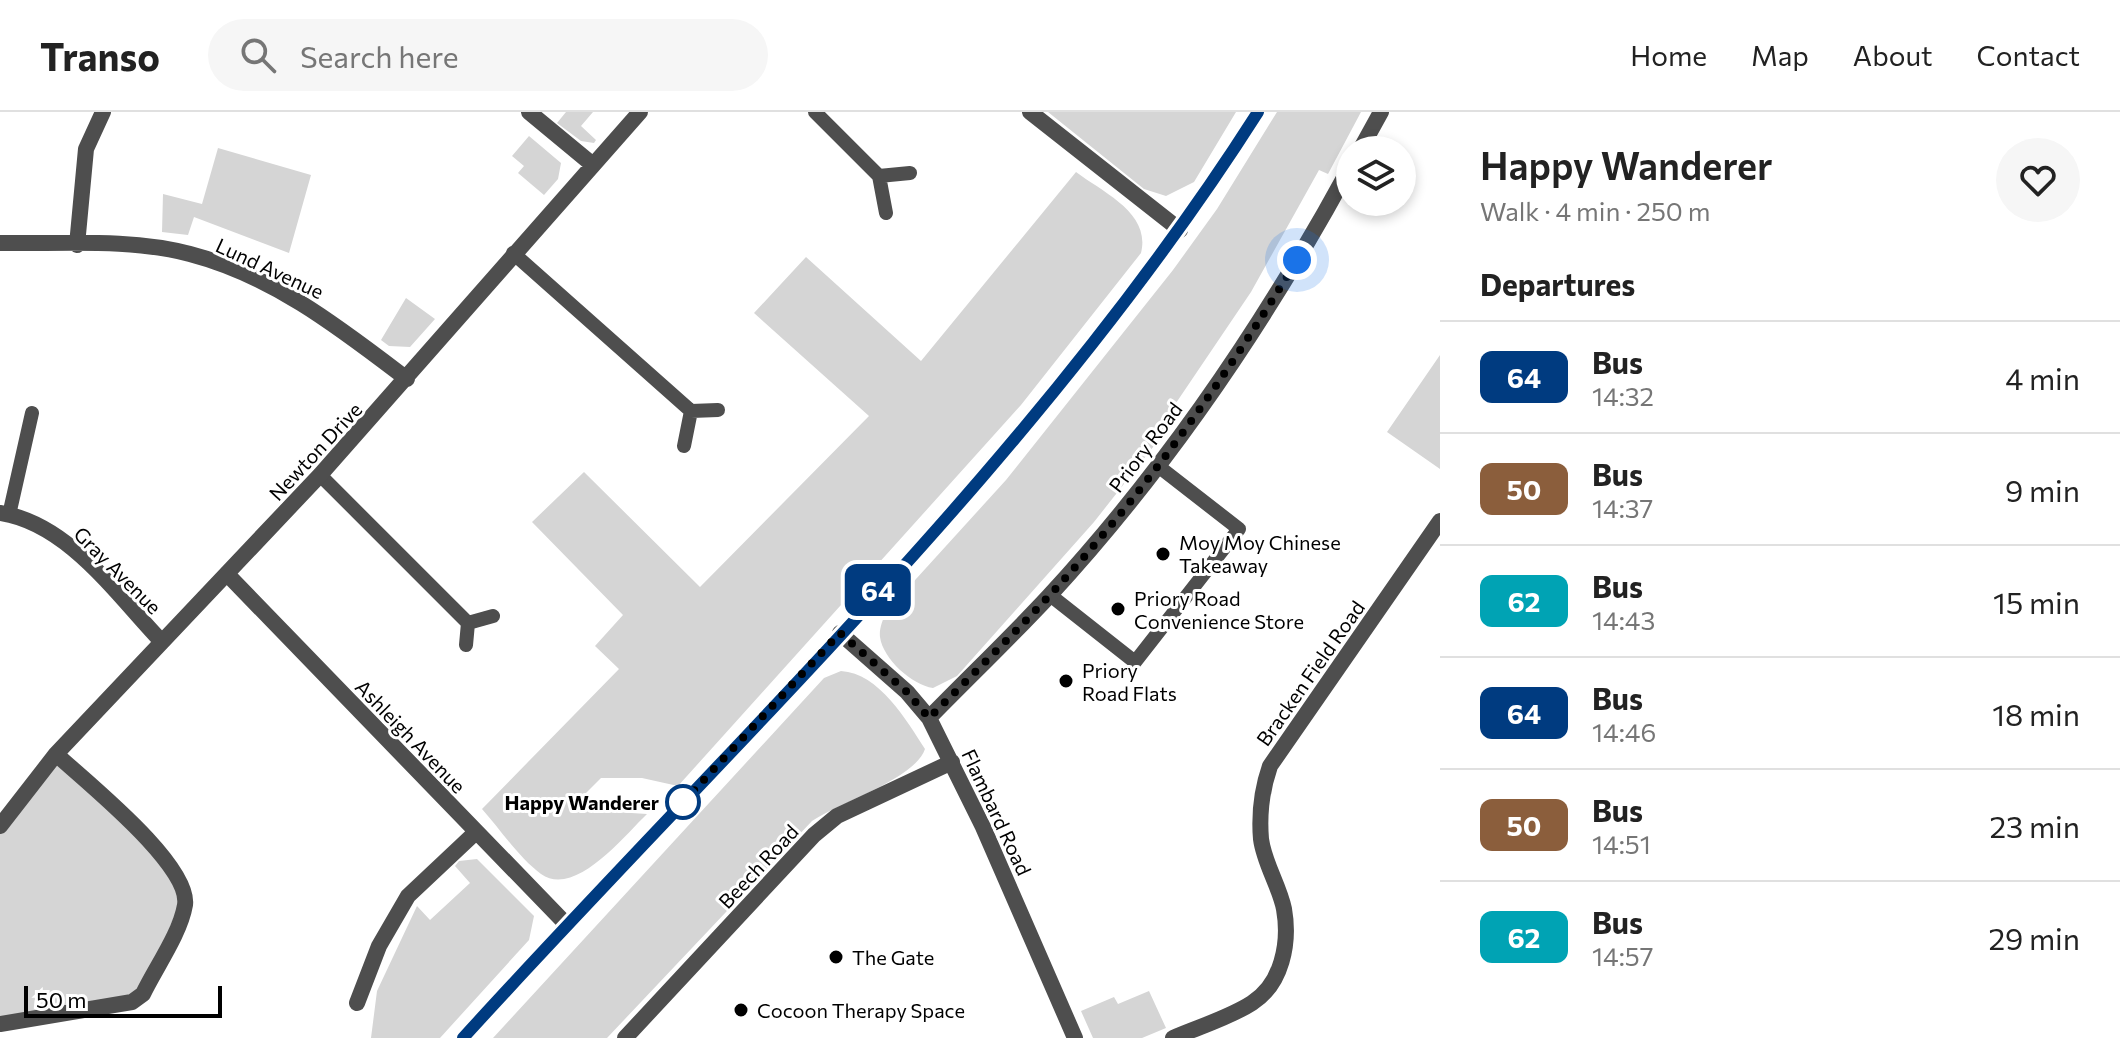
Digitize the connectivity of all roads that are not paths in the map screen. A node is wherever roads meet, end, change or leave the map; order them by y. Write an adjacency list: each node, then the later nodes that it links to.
1 (103, 112): 16 (street)
2 (529, 112): 9 (street)
3 (640, 112): 9 (street, Newton Drive)
4 (815, 112): 11 (lane)
5 (1030, 112): 14 (street)
6 (1258, 112): 14 (street)
7 (1381, 112): 8 (street)
8 (1368, 136)
9 (593, 165): 17 (street, Newton Drive)
10 (910, 173): 11 (lane)
11 (879, 176): 13 (lane)
12 (1336, 191): 23 (street, Priory Road)
13 (886, 213)
14 (1180, 230): 31 (street)
15 (0, 243): 16 (street, Lund Avenue)
16 (77, 245): 18 (street, Lund Avenue)
17 (513, 253): 18 (street, Newton Drive); 20 (lane)
18 (407, 379): 24 (street, Newton Drive)
19 (718, 410): 20 (lane)
20 (691, 411): 22 (lane)
21 (32, 413): 25 (lane)
22 (684, 446)
23 (1158, 466): 28 (street, Priory Road); 28 (lane)
24 (320, 475): 27 (street, Newton Drive); 30 (lane)
25 (4, 514): 32 (street, Gray Avenue)
26 (1440, 521): 45 (street, Bracken Field Road)
27 (227, 574): 32 (street, Newton Drive); 38 (street, Ashleigh Avenue)
28 (1050, 595): 34 (street, Priory Road)
29 (493, 616): 30 (lane)
30 (468, 623): 33 (lane)
31 (840, 633): 34 (street, Flambard Road); 39 (street)
32 (162, 642): 35 (street, Newton Drive)
33 (466, 645)
34 (929, 718): 36 (street, Flambard Road)
35 (56, 754): 37 (street, Newton Drive); 41 (street)
36 (952, 762): 43 (street, Beech Road); 44 (street, Flambard Road)
37 (0, 826)
38 (476, 832): 39 (street, Ashleigh Avenue); 40 (street)
39 (566, 924): 42 (street)
40 (357, 1003)
41 (0, 1024)
42 (463, 1038)
43 (625, 1038)
44 (1075, 1038)
45 (1173, 1038)

